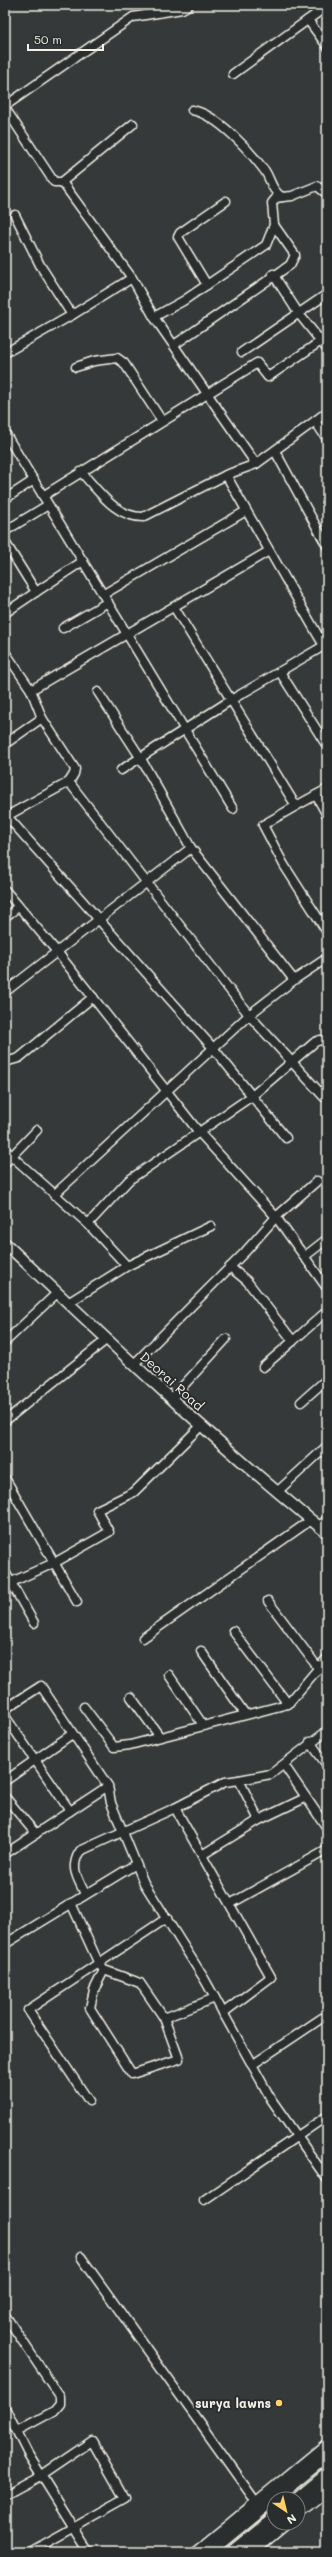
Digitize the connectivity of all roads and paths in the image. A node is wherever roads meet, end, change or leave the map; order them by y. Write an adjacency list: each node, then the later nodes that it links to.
1 (183, 6): 6 (street)
2 (327, 6): 3 (street)
3 (308, 20): 4 (street); 5 (street)
4 (327, 46)
5 (233, 74)
6 (5, 107): 9 (street)
7 (192, 110): 11 (street)
8 (133, 124): 9 (street)
9 (62, 182): 16 (street)
10 (327, 194): 11 (street)
11 (282, 197): 14 (street)
12 (226, 201): 17 (street)
13 (15, 214): 20 (street)
14 (274, 225): 15 (street); 17 (street)
15 (274, 274): 19 (street); 23 (street)
16 (132, 278): 20 (street); 21 (street)
17 (206, 285): 21 (street)
18 (327, 294): 19 (street)
19 (299, 314): 22 (street); 25 (street)
20 (72, 315): 26 (street)
21 (154, 317): 23 (street)
22 (323, 339): 24 (street); 28 (street)
23 (174, 345): 28 (street)
24 (327, 349)
25 (242, 352)
26 (5, 353)
27 (76, 367): 30 (street)
28 (208, 393): 30 (street); 35 (street)
29 (327, 412): 31 (street)
30 (162, 421): 36 (street)
31 (315, 421): 33 (street); 34 (street)
32 (5, 433): 38 (street)
33 (327, 439)
34 (275, 452): 35 (street); 45 (street)
35 (256, 464): 37 (street)
36 (81, 472): 37 (street); 39 (street)
37 (226, 475): 42 (street)
38 (34, 480): 39 (street); 40 (street)
39 (43, 496): 41 (street)
40 (5, 499)
41 (48, 505): 43 (street); 47 (street)
42 (246, 511): 46 (street); 49 (street)
43 (5, 531)
44 (5, 542): 48 (street)
45 (327, 546)
46 (269, 551): 51 (street); 55 (street)
47 (83, 561): 48 (street); 49 (street)
48 (36, 592): 52 (street)
49 (104, 594): 50 (street)
50 (108, 602): 53 (street); 54 (street)
51 (174, 607): 54 (street); 60 (street)
52 (5, 612)
53 (62, 628)
54 (126, 634): 58 (street); 62 (street)
55 (325, 645): 57 (street)
56 (5, 652): 58 (street)
57 (280, 672): 60 (street); 64 (street)
58 (31, 690): 61 (street)
59 (98, 692): 65 (street)
60 (231, 700): 62 (street); 70 (street)
61 (42, 718): 63 (street); 67 (street)
62 (183, 730): 65 (street); 71 (street)
63 (5, 744)
64 (327, 746)
65 (140, 757): 66 (street); 74 (street)
66 (121, 770)
67 (68, 782): 73 (street); 75 (street)
68 (327, 789): 69 (street)
69 (316, 795): 70 (street); 72 (street)
70 (296, 806): 80 (street)
71 (233, 809)
72 (327, 815)
73 (6, 816): 79 (street)
74 (191, 848): 75 (street); 83 (street)
75 (146, 884): 79 (street); 86 (street)
76 (5, 890): 77 (street)
77 (18, 907): 78 (street); 81 (street)
78 (5, 917)
79 (100, 920): 81 (street); 88 (street)
80 (327, 932)
81 (58, 952): 84 (street); 85 (street)
82 (327, 958): 83 (street)
83 (294, 980): 86 (street)
84 (5, 992)
85 (93, 997): 89 (street); 91 (street)
86 (249, 1015): 88 (street); 90 (street)
87 (327, 1042): 90 (street)
88 (214, 1049): 91 (street); 92 (street)
89 (5, 1062)
90 (292, 1062): 92 (street); 93 (street)
91 (167, 1091): 95 (street); 101 (street)
92 (252, 1096): 95 (street); 96 (street)
93 (324, 1097)
94 (37, 1130): 98 (street)
95 (198, 1131): 102 (street); 103 (street)
96 (286, 1138)
97 (5, 1150): 98 (street)
98 (12, 1156): 99 (street); 101 (street)
99 (5, 1163)
100 (317, 1181): 102 (street)
101 (54, 1194): 103 (street)
102 (276, 1217): 107 (street); 109 (street)
103 (88, 1224): 108 (street)
104 (211, 1226): 108 (street)
105 (327, 1239): 107 (street)
106 (5, 1244): 111 (street, Deorai Road)
107 (304, 1257): 110 (street)
108 (127, 1266): 112 (street)
109 (230, 1267): 116 (street); 118 (street)
110 (327, 1288)
111 (57, 1293): 112 (street, Deorai Road); 117 (street)
112 (68, 1303): 115 (street, Deorai Road)
113 (327, 1311): 116 (street)
114 (226, 1339): 121 (street)
115 (106, 1340): 118 (street, Deorai Road); 123 (street)
116 (293, 1341): 119 (street)
117 (5, 1342)
118 (134, 1364): 121 (street, Deorai Road)
119 (263, 1367)
120 (327, 1379): 122 (street)
121 (172, 1398): 124 (street, Deorai Road)
122 (301, 1402)
123 (5, 1421)
124 (202, 1425): 127 (street, Deorai Road); 130 (street)
125 (327, 1446): 127 (street)
126 (5, 1478): 130 (street)
127 (277, 1492): 128 (street, Deorai Road)
128 (319, 1522): 129 (street, Deorai Road); 137 (street)
129 (327, 1532)
130 (56, 1562): 132 (street); 134 (street)
131 (5, 1572): 132 (street)
132 (8, 1584): 135 (street)
133 (268, 1601): 140 (street)
134 (78, 1602)
135 (34, 1623)
136 (233, 1631): 143 (street)
137 (143, 1638)
138 (201, 1651): 146 (street)
139 (327, 1658): 140 (street)
140 (319, 1669): 143 (street)
141 (169, 1675): 148 (street)
142 (131, 1697): 151 (street)
143 (288, 1704): 146 (street)
144 (84, 1707): 151 (street)
145 (5, 1709): 150 (street)
146 (245, 1714): 148 (street)
147 (5, 1716): 153 (street)
148 (203, 1725): 151 (street)
149 (327, 1731): 152 (street)
150 (72, 1734): 153 (street); 158 (street)
151 (160, 1737)
152 (310, 1742): 154 (street); 155 (street)
153 (35, 1760): 157 (street); 162 (street)
154 (284, 1765): 156 (street); 160 (street)
155 (327, 1765)
156 (239, 1780): 161 (street); 163 (street)
157 (5, 1781)
158 (108, 1786): 162 (street); 165 (street)
159 (5, 1796): 166 (street)
160 (305, 1798): 163 (street); 164 (street)
161 (175, 1808): 165 (street); 169 (street)
162 (70, 1811): 166 (street)
163 (259, 1820): 169 (street)
164 (327, 1828)
165 (122, 1832): 170 (street); 171 (street)
166 (36, 1834): 168 (street)
167 (327, 1850): 173 (street)
168 (5, 1854)
169 (202, 1855): 173 (street)
170 (136, 1864): 171 (street); 174 (street)
171 (85, 1894): 172 (street)
172 (71, 1903): 175 (street); 176 (street)
173 (230, 1904): 178 (street)
174 (167, 1918): 176 (street); 177 (street)
175 (5, 1944)
176 (102, 1967): 179 (street); 179 (street); 182 (street)
177 (215, 1998): 178 (street); 179 (street)
178 (223, 2013): 181 (street)
179 (164, 2018)
180 (322, 2018): 181 (street)
181 (252, 2065): 184 (street)
182 (89, 2101)
183 (327, 2116): 184 (street)
184 (296, 2135): 185 (street); 186 (street)
185 (327, 2179)
186 (204, 2200)
187 (81, 2257): 199 (street)
188 (5, 2315): 191 (street)
189 (5, 2408): 190 (street)
190 (8, 2421): 191 (street)
191 (17, 2431): 194 (street)
192 (327, 2444): 199 (street)
193 (327, 2454): 199 (highway)
194 (42, 2475): 198 (street); 202 (street); 202 (street)
195 (327, 2476): 197 (highway)
196 (327, 2491): 200 (street)
197 (306, 2493)
198 (5, 2495)
199 (258, 2505): 206 (street); 207 (highway)
200 (306, 2508)
201 (266, 2526): 208 (highway)
202 (73, 2528): 204 (street); 205 (street)
203 (277, 2531): 209 (street)
204 (30, 2552)
205 (88, 2552)
206 (196, 2552)
207 (207, 2552)
208 (234, 2552)
209 (252, 2552)

